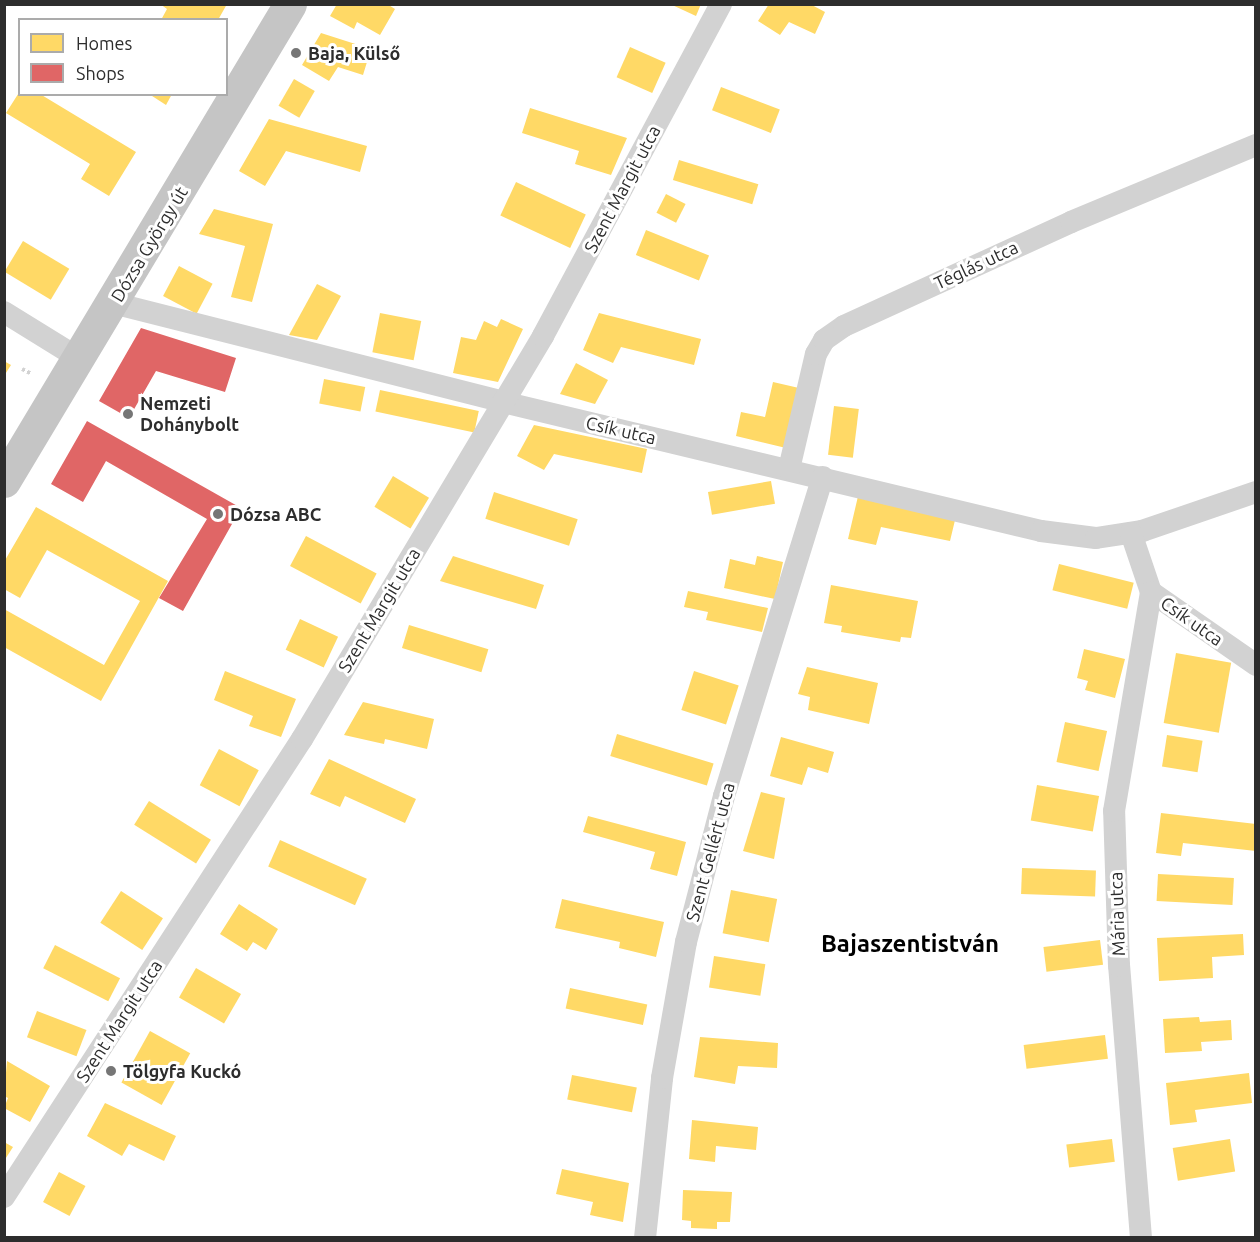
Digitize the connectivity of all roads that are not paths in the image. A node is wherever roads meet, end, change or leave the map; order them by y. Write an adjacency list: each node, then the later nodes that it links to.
1 (290, 4): 4 (main road, Dózsa György út)
2 (721, 4): 7 (street, Szent Margit utca)
3 (1256, 145): 8 (street, Téglás utca)
4 (113, 303): 6 (main road, Dózsa György út); 7 (street, Csík utca)
5 (4, 312): 6 (street)
6 (80, 359): 10 (main road, Dózsa György út)
7 (503, 402): 8 (street, Csík utca); 15 (street, Szent Margit utca)
8 (789, 469): 9 (street, Csík utca)
9 (823, 477): 12 (street, Csík utca); 16 (street, Szent Gellért utca)
10 (4, 481)
11 (1256, 492): 12 (street)
12 (1137, 532): 13 (street, Csík utca)
13 (1151, 592): 14 (street, Csík utca); 17 (street, Mária utca)
14 (1256, 665)
15 (4, 1197)
16 (645, 1238)
17 (1141, 1238)

